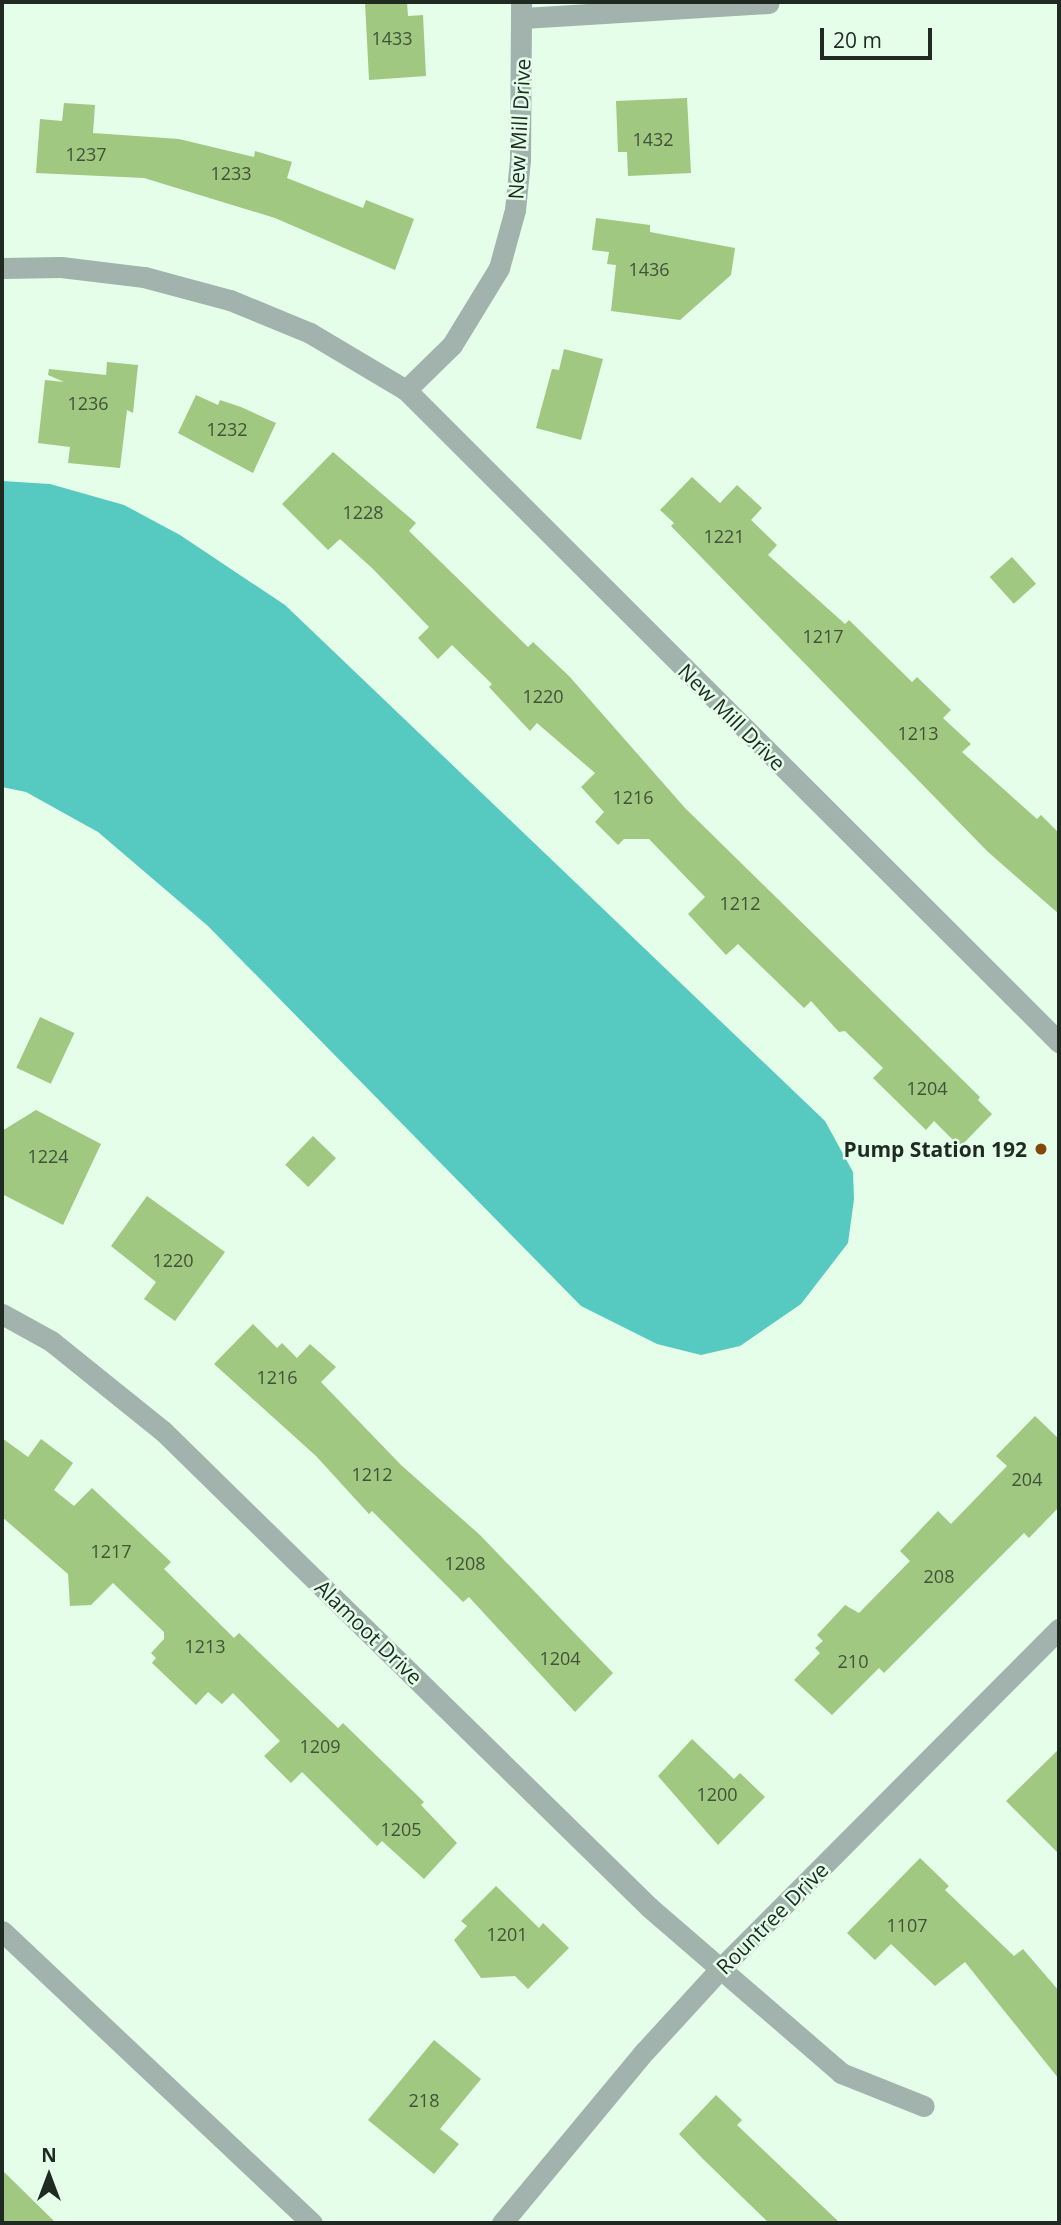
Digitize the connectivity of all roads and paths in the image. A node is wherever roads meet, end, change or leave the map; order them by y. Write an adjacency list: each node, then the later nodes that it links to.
1 (769, 3): 2 (street)
2 (522, 10): 4 (street, New Mill Drive)
3 (2, 268): 4 (street, New Mill Drive)
4 (406, 390): 5 (street, New Mill Drive)
5 (1059, 1042)
6 (2, 1314): 9 (street, Alamoot Drive)
7 (1059, 1629): 9 (street, Rountree Drive)
8 (2, 1931): 11 (street)
9 (722, 1968): 10 (street, Alamoot Drive); 12 (street, Rountree Drive)
10 (924, 2106)
11 (312, 2223)
12 (502, 2223)

